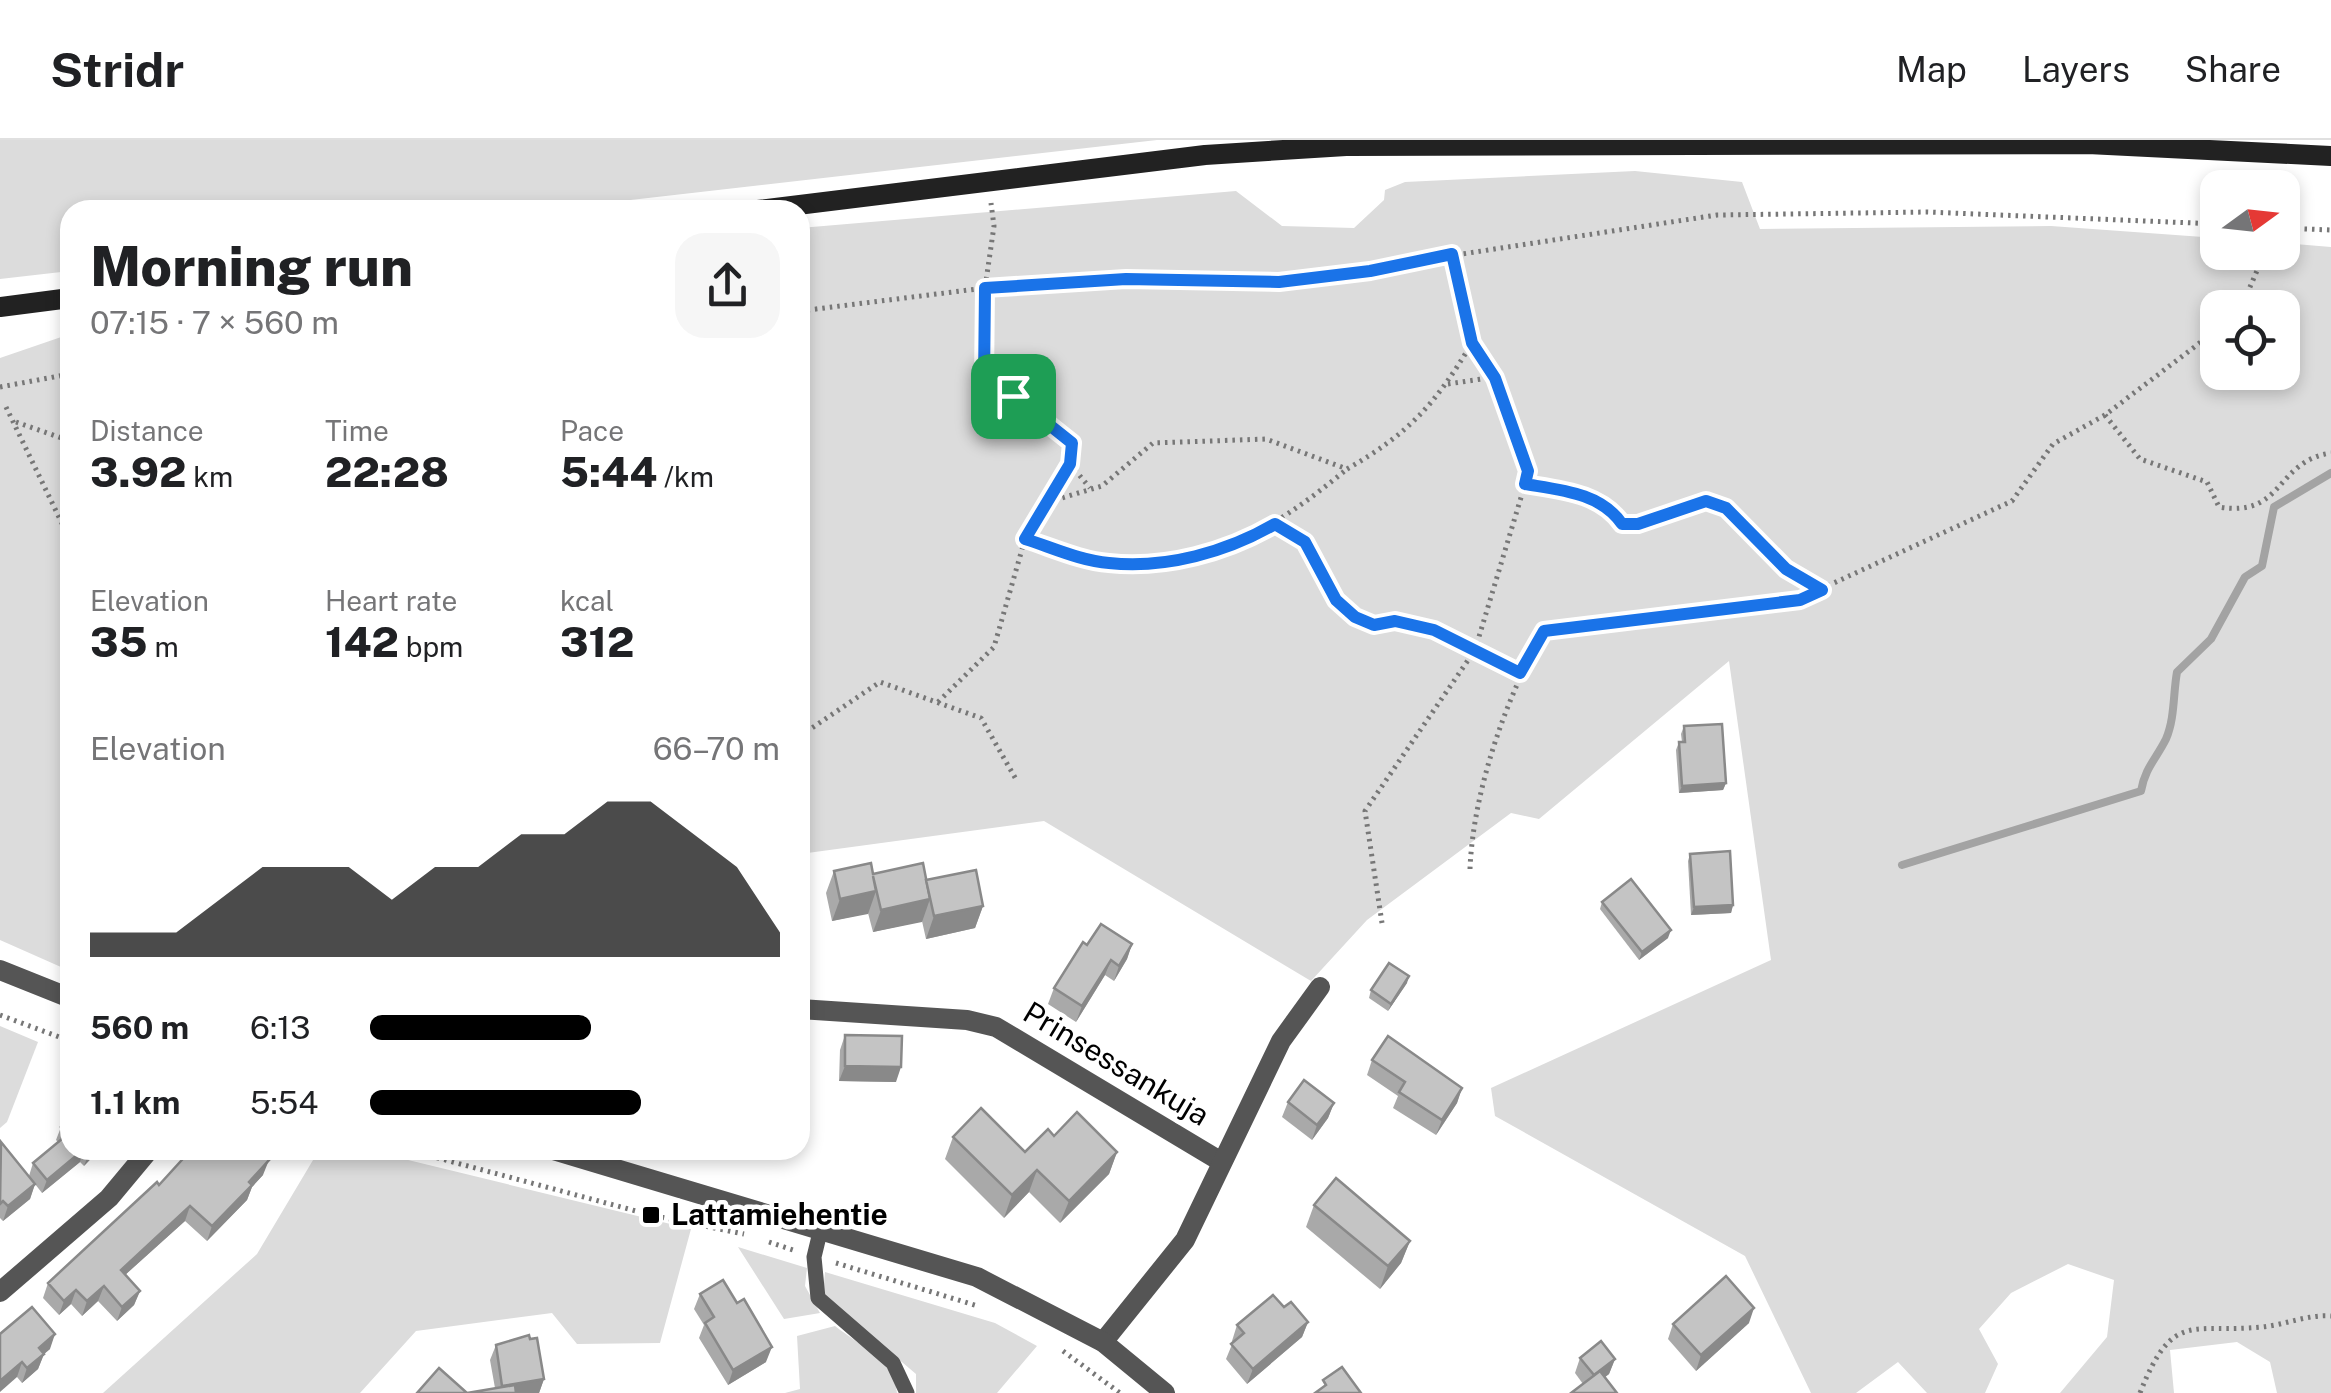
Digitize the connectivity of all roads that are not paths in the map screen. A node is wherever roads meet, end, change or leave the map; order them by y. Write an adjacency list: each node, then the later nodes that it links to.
1 (2331, 156): 2 (main road)
2 (810, 203)
3 (60, 299): 4 (main road)
4 (0, 307)
5 (0, 970): 7 (street)
6 (1320, 987): 11 (street)
7 (60, 994)
8 (810, 1010): 11 (street, Prinsessankuja)
9 (140, 1160): 13 (street)
10 (587, 1160): 12 (street)
11 (1220, 1161): 14 (street)
12 (821, 1228): 14 (street); 15 (lane)
13 (0, 1292)
14 (1104, 1342): 16 (street)
15 (907, 1393)
16 (1165, 1393)

